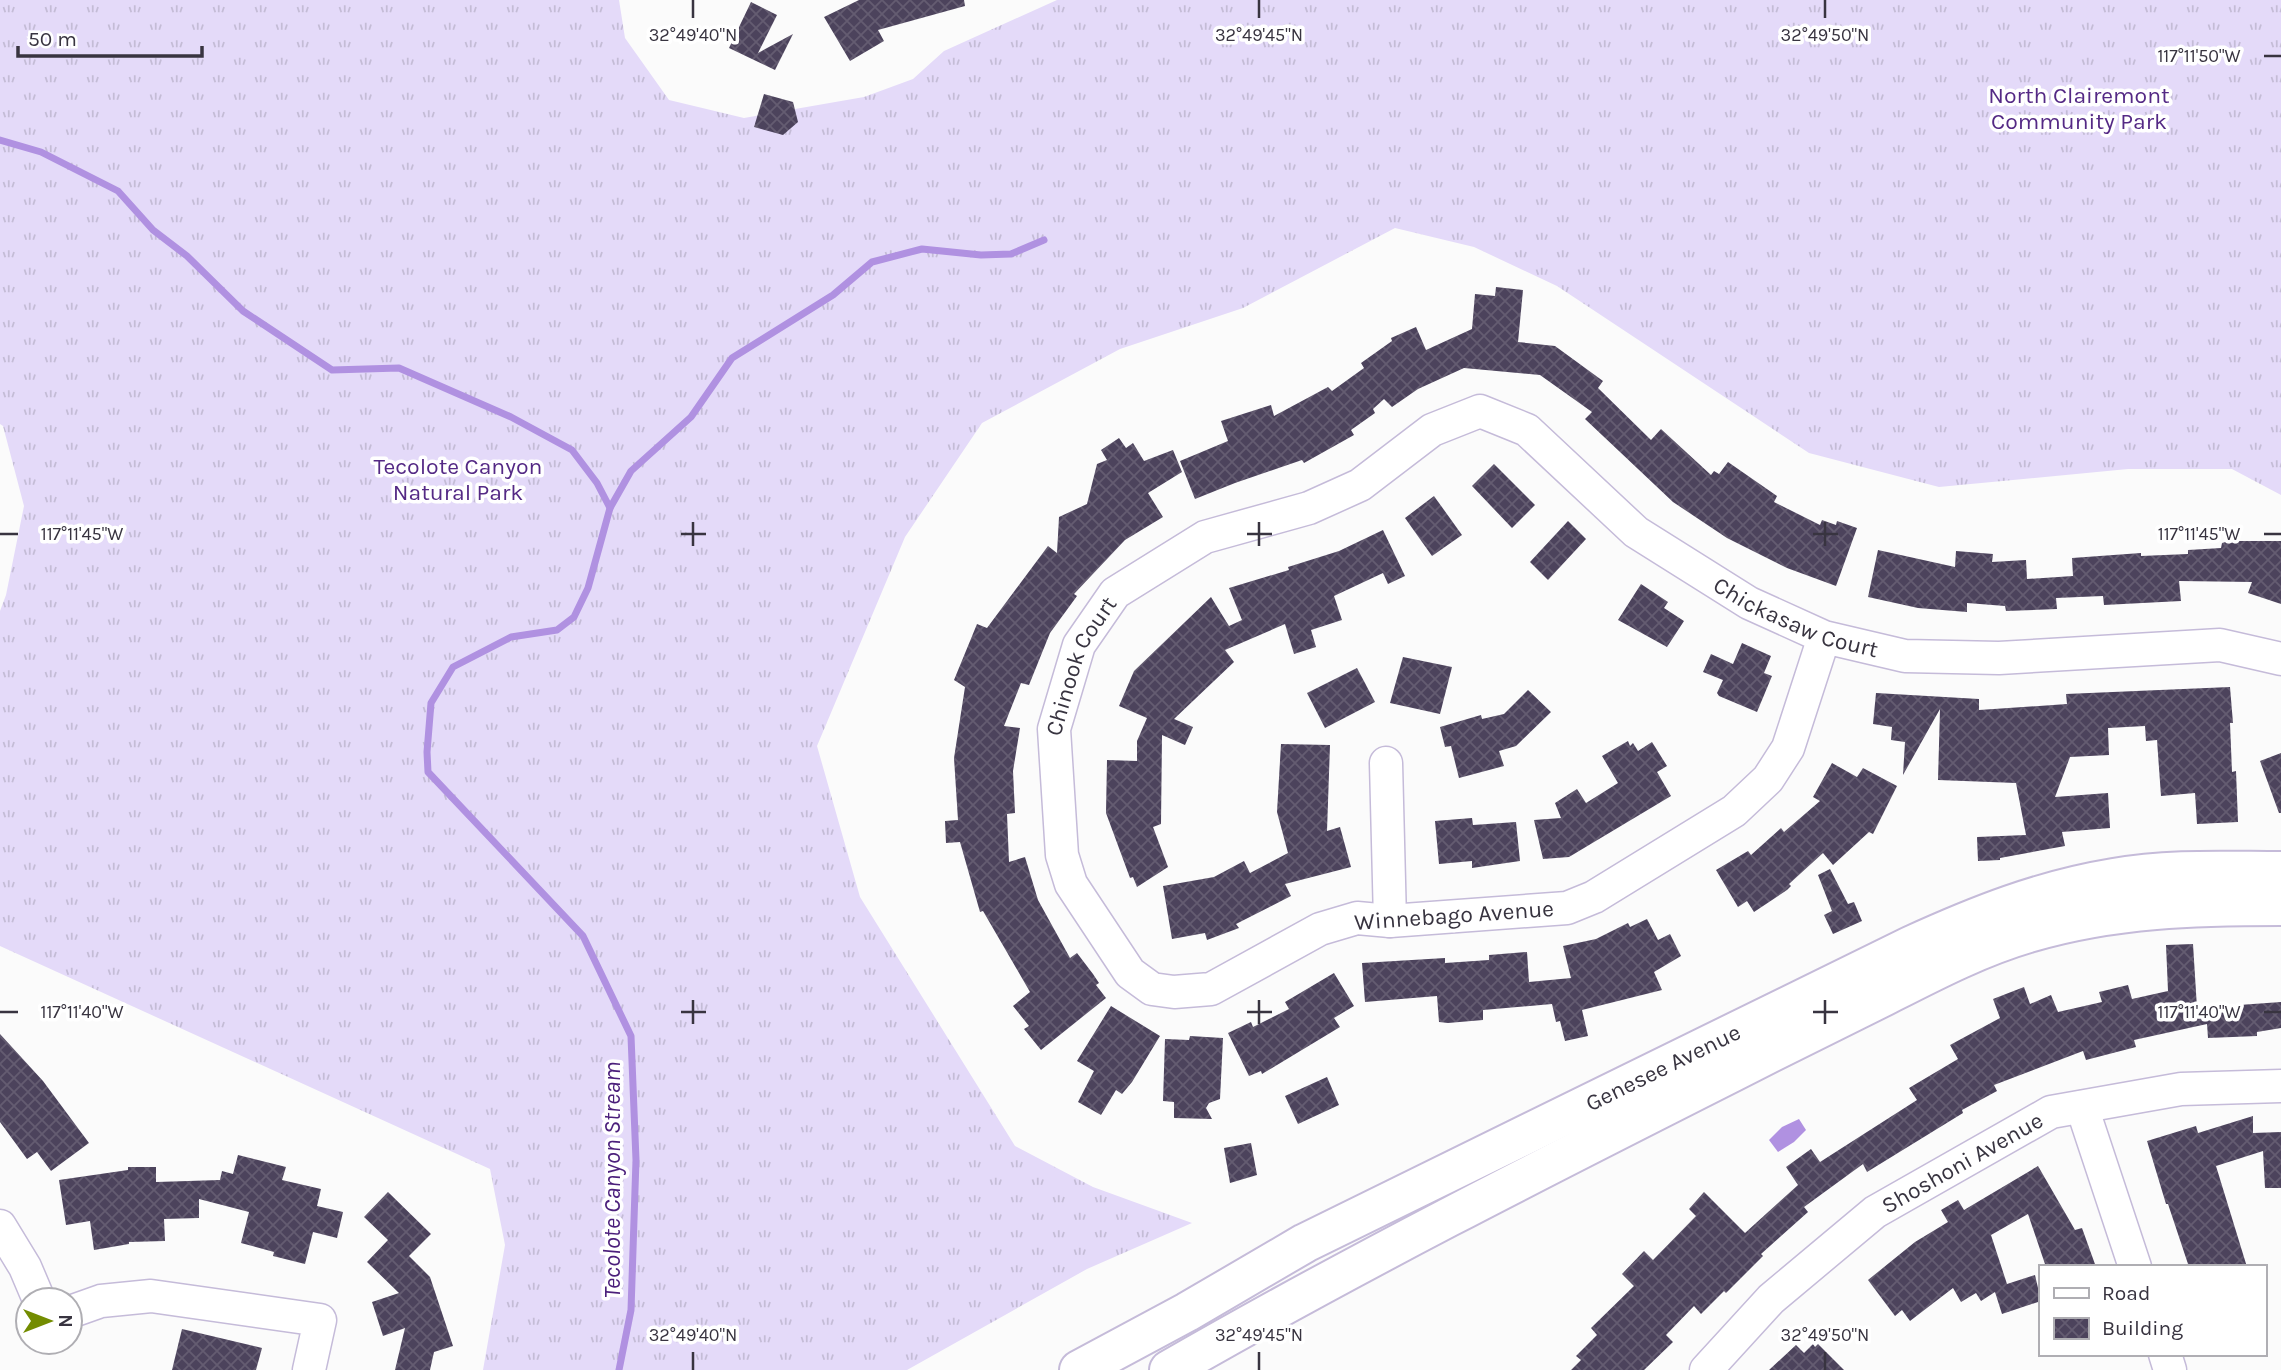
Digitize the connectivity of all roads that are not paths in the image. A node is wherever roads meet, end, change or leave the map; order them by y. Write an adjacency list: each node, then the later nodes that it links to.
1 (1384, 465): 2 (street, Chickasaw Court); 8 (street, Chinook Court)
2 (1824, 637): 3 (street, Chickasaw Court); 7 (street, Winnebago Avenue)
3 (2281, 659)
4 (1385, 763): 7 (street)
5 (2281, 871): 16 (main road, Genesee Avenue)
6 (2281, 906): 17 (main road, Genesee Avenue)
7 (1390, 921): 8 (street, Winnebago Avenue)
8 (1174, 992)
9 (2281, 1086): 10 (street, Shoshoni Avenue)
10 (2082, 1107): 12 (street); 18 (street, Shoshoni Avenue)
11 (0, 1226): 13 (street)
12 (2134, 1265)
13 (33, 1286)
14 (84, 1307): 15 (street)
15 (309, 1370)
16 (1079, 1370)
17 (1169, 1370)
18 (1706, 1370)

